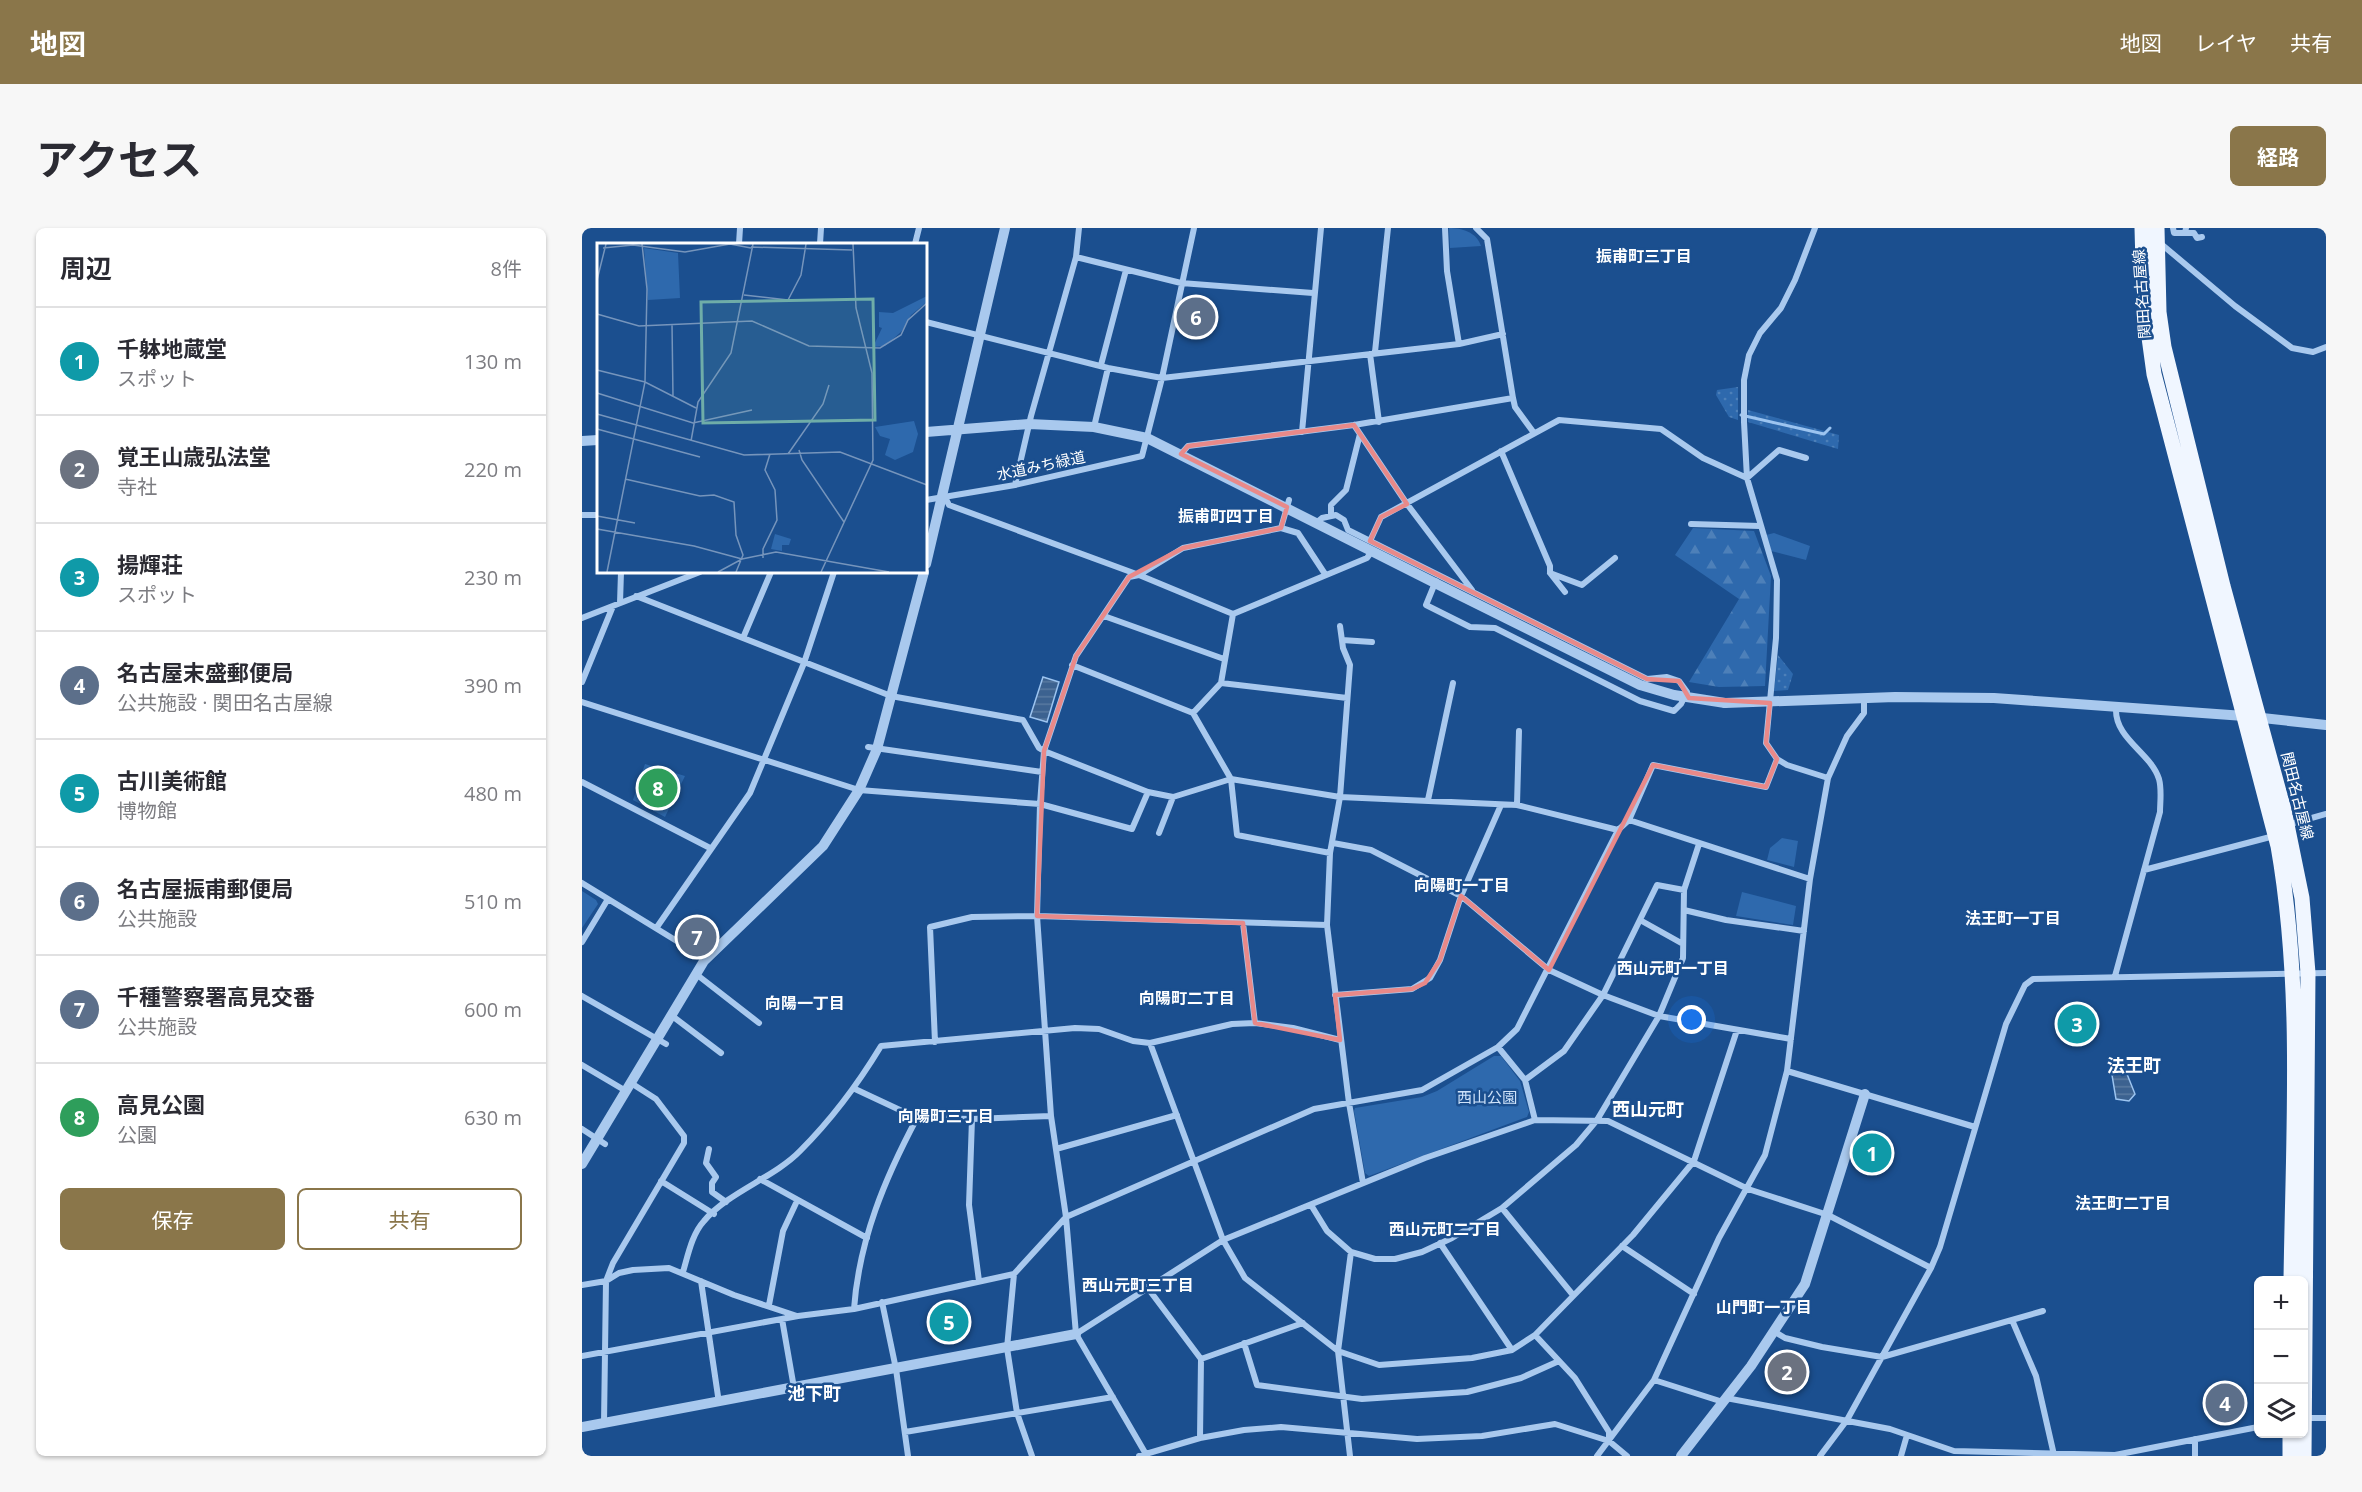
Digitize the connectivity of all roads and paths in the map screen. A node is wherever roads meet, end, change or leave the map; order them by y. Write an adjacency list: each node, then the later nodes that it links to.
1 (740, 228): 17 (street)
2 (821, 228): 18 (street)
3 (920, 228): 19 (street)
4 (1005, 228): 26 (street)
5 (1079, 228): 20 (street)
6 (1194, 228): 22 (street)
7 (1322, 228): 23 (street)
8 (1388, 228): 29 (street)
9 (1445, 228): 27 (street)
10 (1476, 228): 25 (street)
11 (1815, 228): 50 (street)
12 (2142, 228): 97 (main road, 関田名古屋線)
13 (2174, 228): 14 (street)
14 (2185, 231): 16 (street)
15 (2157, 234): 28 (street); 97 (main road, 関田名古屋線)
16 (2202, 237)
17 (739, 243)
18 (820, 243)
19 (915, 243)
20 (1076, 257): 21 (street); 30 (street)
21 (1126, 270): 22 (street); 32 (street)
22 (1181, 283): 23 (street); 33 (street)
23 (1313, 293): 31 (street)
24 (927, 322): 26 (street)
25 (1503, 334): 27 (street); 34 (street)
26 (979, 337): 30 (street); 39 (street)
27 (1459, 344): 29 (street)
28 (2326, 347)
29 (1373, 353): 31 (street); 35 (street)
30 (1050, 354): 32 (street); 36 (street)
31 (1307, 362): 33 (street); 41 (street)
32 (1104, 366): 33 (street); 38 (street)
33 (1162, 378): 44 (street)
34 (1513, 398): 35 (street); 42 (street)
35 (1379, 422): 37 (street)
36 (1029, 424): 38 (street); 39 (street); 51 (street)
37 (1354, 425): 41 (street); 43 (street)
38 (1094, 427): 44 (street)
39 (956, 431): 40 (street); 52 (street)
40 (927, 432)
41 (1302, 432): 48 (street)
42 (1534, 433): 47 (street); 50 (street)
43 (1360, 435): 55 (street); 56 (street)
44 (1147, 438): 48 (street); 51 (street, 水道みち緑道)
45 (597, 440): 46 (street)
46 (582, 441)
47 (1501, 452): 55 (street); 69 (street)
48 (1181, 454): 54 (street)
49 (1806, 458): 50 (street)
50 (1747, 478): 59 (street)
51 (1015, 485): 52 (street, 水道みち緑道)
52 (944, 495): 53 (street, 水道みち緑道); 63 (street); 71 (street)
53 (927, 500)
54 (1288, 504): 57 (street); 60 (street)
55 (1407, 504): 61 (street); 73 (street)
56 (1331, 515): 57 (street); 61 (street)
57 (1316, 523): 61 (street)
58 (1691, 524): 59 (street)
59 (1760, 526): 94 (street)
60 (1281, 528): 70 (street); 71 (street)
61 (1371, 546): 70 (street); 72 (street); 73 (street)
62 (1615, 558): 69 (street)
63 (927, 560)
64 (621, 573): 76 (street)
65 (697, 573): 75 (street)
66 (771, 573): 81 (street)
67 (834, 573): 85 (street)
68 (924, 573): 90 (street)
69 (1550, 573): 74 (street)
70 (1325, 574): 77 (street)
71 (1139, 576): 77 (street); 78 (street)
72 (1435, 583): 73 (street); 94 (street, bridge)
73 (1473, 592)
74 (1565, 592)
75 (636, 596): 76 (street); 81 (street)
76 (617, 604): 79 (street); 87 (street)
77 (1233, 614): 84 (street)
78 (1104, 616): 84 (street); 86 (street)
79 (582, 618)
80 (1340, 626): 82 (street)
81 (743, 638): 85 (street)
82 (1342, 640): 83 (street); 91 (street)
83 (1372, 642)
84 (1224, 659): 88 (street)
85 (804, 663): 90 (street); 102 (street)
86 (1072, 665): 96 (street); 101 (street)
87 (582, 682)
88 (1221, 683): 91 (street); 96 (street)
89 (1453, 683): 112 (street)
90 (891, 696): 100 (street); 101 (street)
91 (1347, 698): 111 (street)
92 (1864, 698): 94 (street); 95 (street); 105 (street)
93 (582, 702): 102 (street)
94 (1770, 703): 103 (street)
95 (2116, 709): 97 (street); 126 (street)
96 (1193, 712): 106 (street)
97 (2251, 716): 98 (street); 118 (main road, 関田名古屋線); 121 (main road, 関田名古屋線)
98 (2326, 725)
99 (1519, 731): 115 (street)
100 (873, 748): 104 (street); 108 (street)
101 (1044, 751): 104 (street); 109 (street)
102 (763, 759): 108 (street); 124 (street)
103 (1777, 759): 105 (street); 117 (street)
104 (1042, 772): 113 (street)
105 (1828, 778): 127 (street)
106 (1231, 779): 110 (street); 111 (street); 125 (street)
107 (582, 782): 124 (street)
108 (859, 790): 113 (street); 141 (street)
109 (1148, 792): 110 (street); 113 (street)
110 (1173, 796): 120 (street)
111 (1340, 797): 112 (street); 122 (street)
112 (1428, 800): 114 (street)
113 (1040, 804): 133 (street)
114 (1501, 805): 115 (street); 130 (street)
115 (1517, 805): 119 (street)
116 (2326, 814): 118 (street)
117 (1629, 820): 119 (street); 123 (street)
118 (2287, 825): 144 (main road, 関田名古屋線)
119 (1618, 830): 142 (street)
120 (1159, 833)
121 (2275, 836): 126 (street); 143 (main road, 関田名古屋線)
122 (1333, 843): 125 (street); 130 (street)
123 (1700, 844): 127 (street); 129 (street)
124 (710, 848): 137 (street)
125 (1330, 854): 136 (street)
126 (2144, 870): 147 (street)
127 (1810, 879): 138 (street)
128 (582, 883): 131 (street)
129 (1684, 890): 132 (street); 134 (street)
130 (1461, 896): 142 (street); 148 (street)
131 (608, 899): 137 (street); 139 (street)
132 (1684, 910): 138 (street); 140 (street)
133 (1036, 916): 135 (street); 156 (street); 160 (street)
134 (1640, 920): 140 (street); 149 (street)
135 (1243, 922): 136 (street); 154 (street)
136 (1327, 925): 148 (street)
137 (657, 927): 141 (street)
138 (1804, 931): 157 (street)
139 (582, 942)
140 (1683, 944): 152 (street)
141 (704, 961): 146 (street)
142 (1549, 970): 149 (street); 162 (street)
143 (2292, 973): 144 (street); 147 (street); 204 (main road, 関田名古屋線)
144 (2308, 973): 145 (street); 235 (main road, 関田名古屋線)
145 (2326, 973)
146 (696, 974): 151 (street); 153 (street)
147 (2115, 976): 177 (street)
148 (1335, 995): 158 (street)
149 (1603, 995): 152 (street); 166 (street)
150 (582, 996): 159 (street)
151 (671, 1015): 159 (street); 163 (street)
152 (1659, 1016): 155 (street); 176 (street)
153 (759, 1023)
154 (1255, 1023): 158 (street); 161 (street)
155 (1737, 1030): 157 (street); 183 (street)
156 (1044, 1032): 160 (street); 161 (street); 172 (street)
157 (1791, 1039): 165 (street)
158 (1340, 1040): 170 (street)
159 (661, 1042): 167 (street)
160 (935, 1042): 168 (street)
161 (1150, 1043): 171 (street)
162 (1498, 1047): 166 (street); 170 (street)
163 (722, 1053)
164 (582, 1065): 167 (street)
165 (1787, 1071): 169 (street); 188 (street)
166 (1525, 1080): 175 (street)
167 (628, 1087): 179 (street); 186 (street)
168 (855, 1089): 173 (street); 185 (street)
169 (1865, 1094): 177 (street); 194 (street)
170 (1349, 1103): 182 (street); 187 (street)
171 (1177, 1115): 181 (street); 182 (street)
172 (1051, 1116): 174 (street); 181 (street)
173 (917, 1118): 174 (street); 196 (street)
174 (972, 1119): 207 (street)
175 (1535, 1120): 176 (street); 187 (street)
176 (1596, 1120): 183 (street); 192 (street)
177 (1975, 1126): 201 (street)
178 (582, 1129): 179 (street)
179 (601, 1142): 184 (street)
180 (709, 1149): 190 (street)
181 (1056, 1149): 195 (street)
182 (1194, 1160): 195 (street); 197 (street)
183 (1694, 1161): 188 (street); 199 (street)
184 (582, 1164)
185 (760, 1179): 189 (street); 190 (street)
186 (661, 1181): 193 (street); 205 (street)
187 (1363, 1183): 191 (street)
188 (1748, 1189): 194 (street); 210 (street)
189 (797, 1201): 196 (street); 213 (street)
190 (726, 1202): 193 (street)
191 (1311, 1205): 197 (street); 200 (street)
192 (1502, 1208): 198 (street); 211 (street)
193 (714, 1214): 202 (street)
194 (1828, 1215): 201 (street); 220 (street)
195 (1066, 1217): 203 (street); 222 (street)
196 (867, 1238): 214 (street)
197 (1223, 1240): 209 (street); 219 (street)
198 (1440, 1244): 200 (street); 226 (street)
199 (1622, 1246): 210 (street); 211 (street)
200 (1351, 1252): 227 (street)
201 (1931, 1268): 230 (street)
202 (683, 1272): 205 (street); 206 (street)
203 (1014, 1274): 207 (street); 225 (street)
204 (2291, 1276)
205 (606, 1281): 208 (street); 228 (street)
206 (701, 1281): 213 (street); 221 (street)
207 (979, 1281): 212 (street)
208 (582, 1285)
209 (1147, 1287): 222 (street); 231 (street)
210 (1694, 1294): 234 (street)
211 (1573, 1295): 223 (street)
212 (882, 1302): 214 (street); 233 (street)
213 (769, 1305): 216 (street)
214 (854, 1309): 216 (street)
215 (2043, 1311): 218 (street)
216 (798, 1316): 217 (street)
217 (782, 1319): 221 (street); 236 (street)
218 (2012, 1320): 230 (street); 258 (street)
219 (1303, 1323): 224 (street); 227 (street)
220 (1775, 1332): 230 (street); 239 (street)
221 (708, 1333): 228 (street); 240 (street)
222 (1076, 1335): 225 (street); 238 (street)
223 (1535, 1335): 226 (street); 232 (street)
224 (1244, 1343): 231 (street); 237 (street)
225 (1007, 1348): 233 (street); 241 (street)
226 (1512, 1350): 227 (street)
227 (1338, 1351): 237 (street)
228 (606, 1352): 229 (street); 245 (street)
229 (582, 1356)
230 (1882, 1357): 244 (street)
231 (1201, 1359): 251 (street)
232 (1559, 1361): 237 (street); 255 (street)
233 (896, 1369): 236 (street); 248 (street)
234 (1654, 1380): 239 (street); 255 (street)
235 (2304, 1384)
236 (794, 1388): 240 (street)
237 (1343, 1396): 249 (street)
238 (1113, 1397): 241 (street); 257 (street)
239 (1725, 1400): 244 (street); 264 (street)
240 (719, 1403): 245 (street)
241 (1017, 1413): 248 (street); 260 (street)
242 (2308, 1418): 243 (street)
243 (2326, 1418)
244 (1847, 1420): 250 (street); 265 (street)
245 (604, 1423): 246 (street)
246 (582, 1427)
247 (2254, 1428): 254 (street)
248 (905, 1432): 259 (street)
249 (1347, 1433): 251 (street); 255 (street); 261 (street)
250 (1907, 1435): 256 (street); 266 (street)
251 (1200, 1438): 257 (street)
252 (2290, 1438): 268 (main road)
253 (2304, 1438): 269 (main road, 関田名古屋線)
254 (2195, 1439): 258 (street); 267 (street)
255 (1609, 1441): 262 (street); 263 (street)
256 (1986, 1454): 258 (street)
257 (1144, 1455)
258 (2054, 1455)
259 (908, 1456)
260 (1032, 1456)
261 (1350, 1456)
262 (1597, 1456)
263 (1627, 1456)
264 (1681, 1456)
265 (1821, 1456)
266 (1901, 1456)
267 (2195, 1456)
268 (2290, 1456)
269 (2304, 1456)

